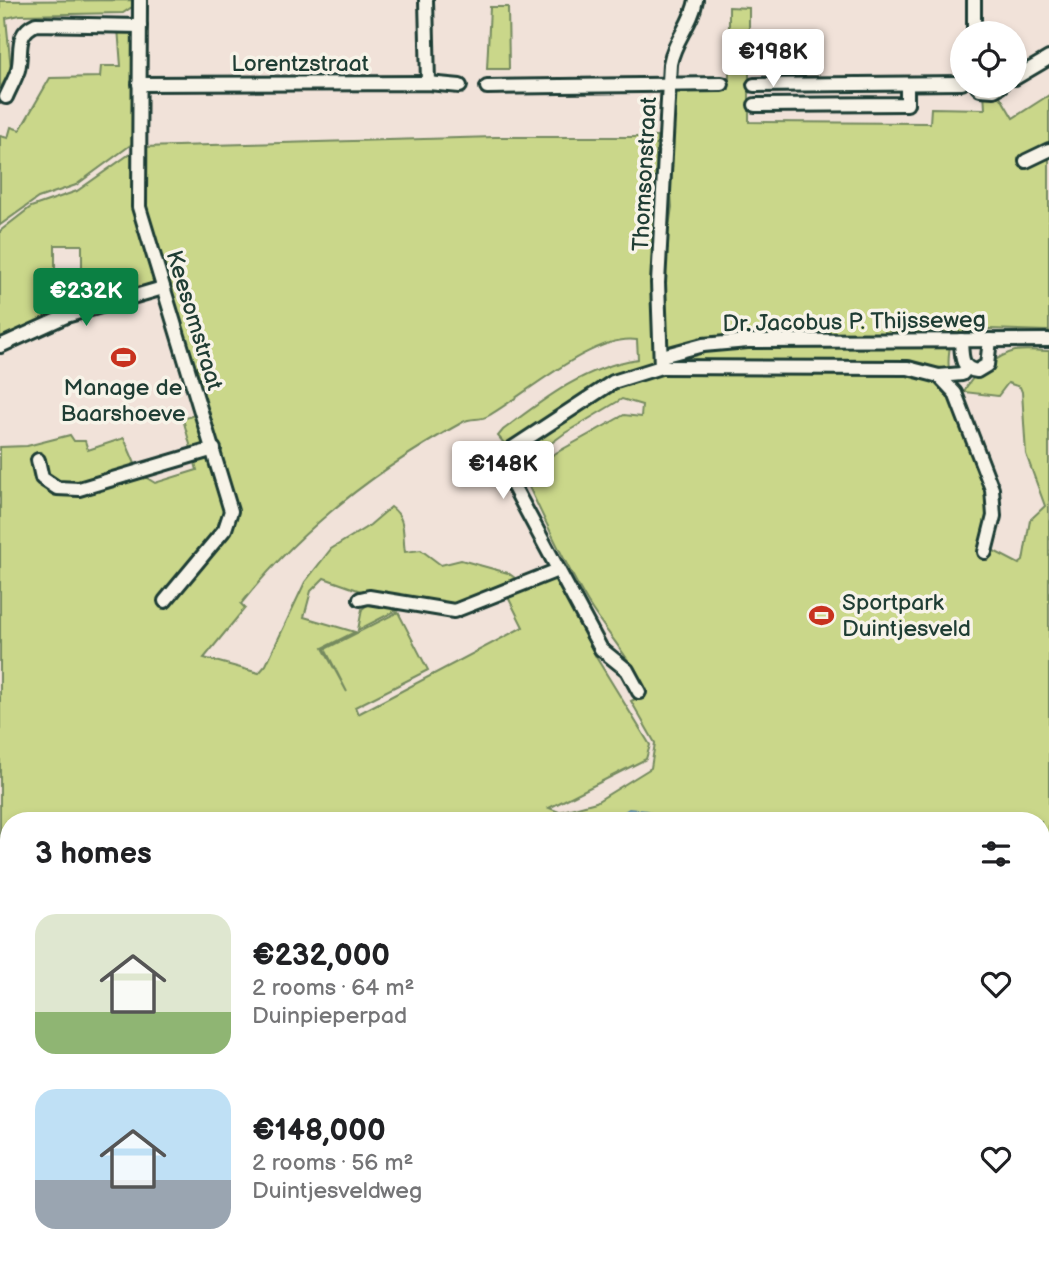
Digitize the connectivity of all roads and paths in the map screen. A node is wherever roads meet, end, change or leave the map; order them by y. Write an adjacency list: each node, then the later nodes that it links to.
1 (140, 0): 6 (street, Keesomstraat)
2 (426, 0): 9 (street)
3 (696, 0): 10 (street, Thomsonstraat)
4 (974, 0): 5 (street)
5 (974, 21)
6 (140, 26): 12 (street, Keesomstraat); 19 (street)
7 (1049, 58): 8 (street)
8 (1027, 71)
9 (428, 83): 12 (street, Lorentzstraat); 17 (street, Lorentzstraat)
10 (671, 83): 13 (street); 18 (street); 29 (street, Thomsonstraat)
11 (950, 83): 15 (street)
12 (139, 84): 24 (street, Keesomstraat)
13 (722, 84)
14 (792, 84): 15 (street); 16 (street); 21 (street)
15 (907, 84): 21 (street)
16 (754, 85)
17 (460, 86)
18 (487, 87)
19 (6, 97)
20 (755, 105): 21 (street)
21 (793, 105)
22 (1049, 150): 23 (street)
23 (1026, 161)
24 (163, 288): 28 (street); 33 (street, Keesomstraat)
25 (961, 340): 26 (street, Dr. Jacobus P. Thijsseweg); 29 (street, Dr. Jacobus P. Thijsseweg); 30 (street)
26 (990, 340): 27 (street, Dr. Jacobus P. Thijsseweg); 30 (street)
27 (1049, 340)
28 (0, 346)
29 (661, 361): 31 (street); 36 (street, Dr. Jacobus P. Thijsseweg)
30 (964, 371): 31 (street); 32 (street)
31 (939, 376): 32 (street)
32 (955, 393): 35 (street)
33 (214, 449): 34 (street); 38 (street, Keesomstraat)
34 (38, 460)
35 (985, 552)
36 (558, 570): 37 (street); 39 (street)
37 (360, 599)
38 (165, 601)
39 (639, 692)

